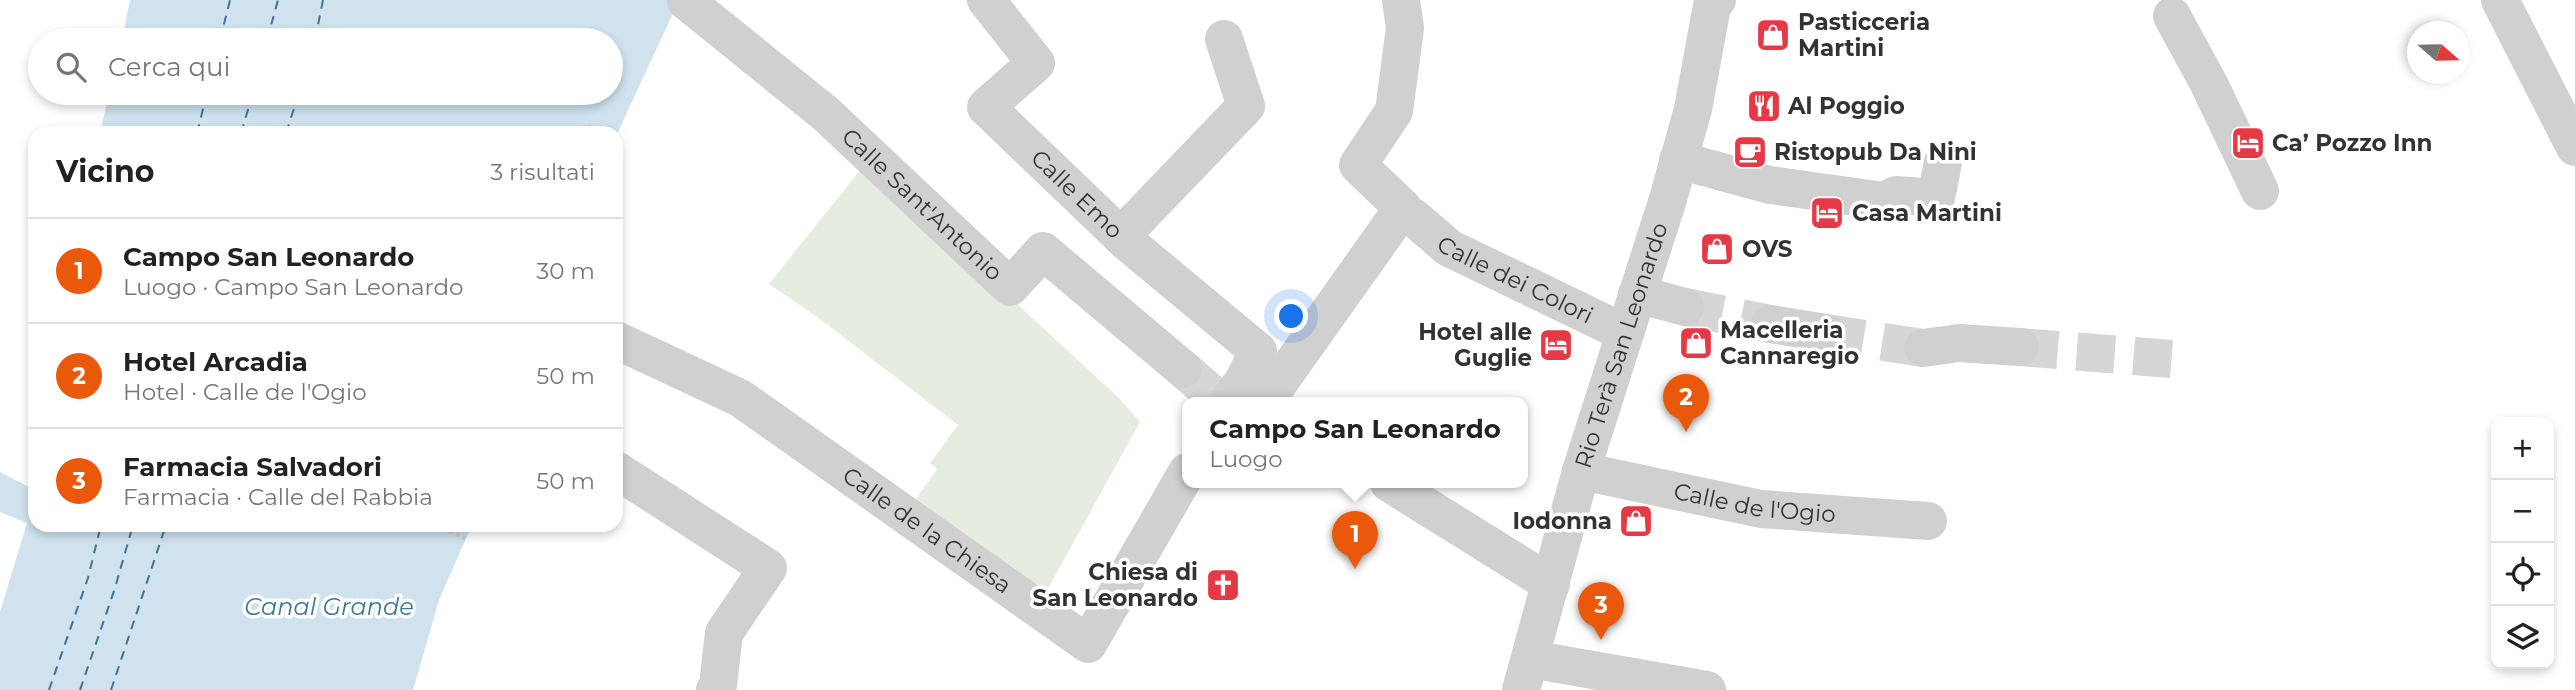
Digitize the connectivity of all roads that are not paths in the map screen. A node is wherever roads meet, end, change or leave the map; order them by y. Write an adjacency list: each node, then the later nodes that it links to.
1 (986, 0): 13 (street, Calle Emo)
2 (1401, 0): 24 (street)
3 (2500, 0): 8 (street)
4 (686, 2): 22 (street, Calle Sant'Antonio)
5 (1713, 2): 9 (street, Rio Terà San Leonardo)
6 (2172, 16): 11 (street)
7 (1224, 38): 13 (street)
8 (2575, 147)
9 (1678, 160): 10 (street); 14 (street, Rio Terà San Leonardo)
10 (1943, 162)
11 (2260, 191)
12 (1413, 217): 17 (street, Calle dei Colori)
13 (1121, 236): 23 (street, Calle Emo)
14 (1637, 294): 15 (street); 17 (street, Rio Terà San Leonardo)
15 (1685, 307)
16 (1770, 324): 18 (street)
17 (1625, 333): 25 (street, Rio Terà San Leonardo)
18 (1826, 333)
19 (623, 343): 27 (street, Calle de la Chiesa)
20 (2020, 347): 21 (street)
21 (1923, 348)
22 (1183, 369)
23 (1243, 397)
24 (1244, 397)
25 (1581, 471): 29 (street, Calle de l'Ogio); 30 (street, Rio Terà San Leonardo)
26 (623, 475): 32 (street)
27 (1182, 481)
28 (1398, 488): 30 (street)
29 (1928, 521)
30 (1551, 584): 31 (street, Rio Terà San Leonardo)
31 (1525, 675): 33 (street)
32 (719, 688)
33 (1707, 690)

